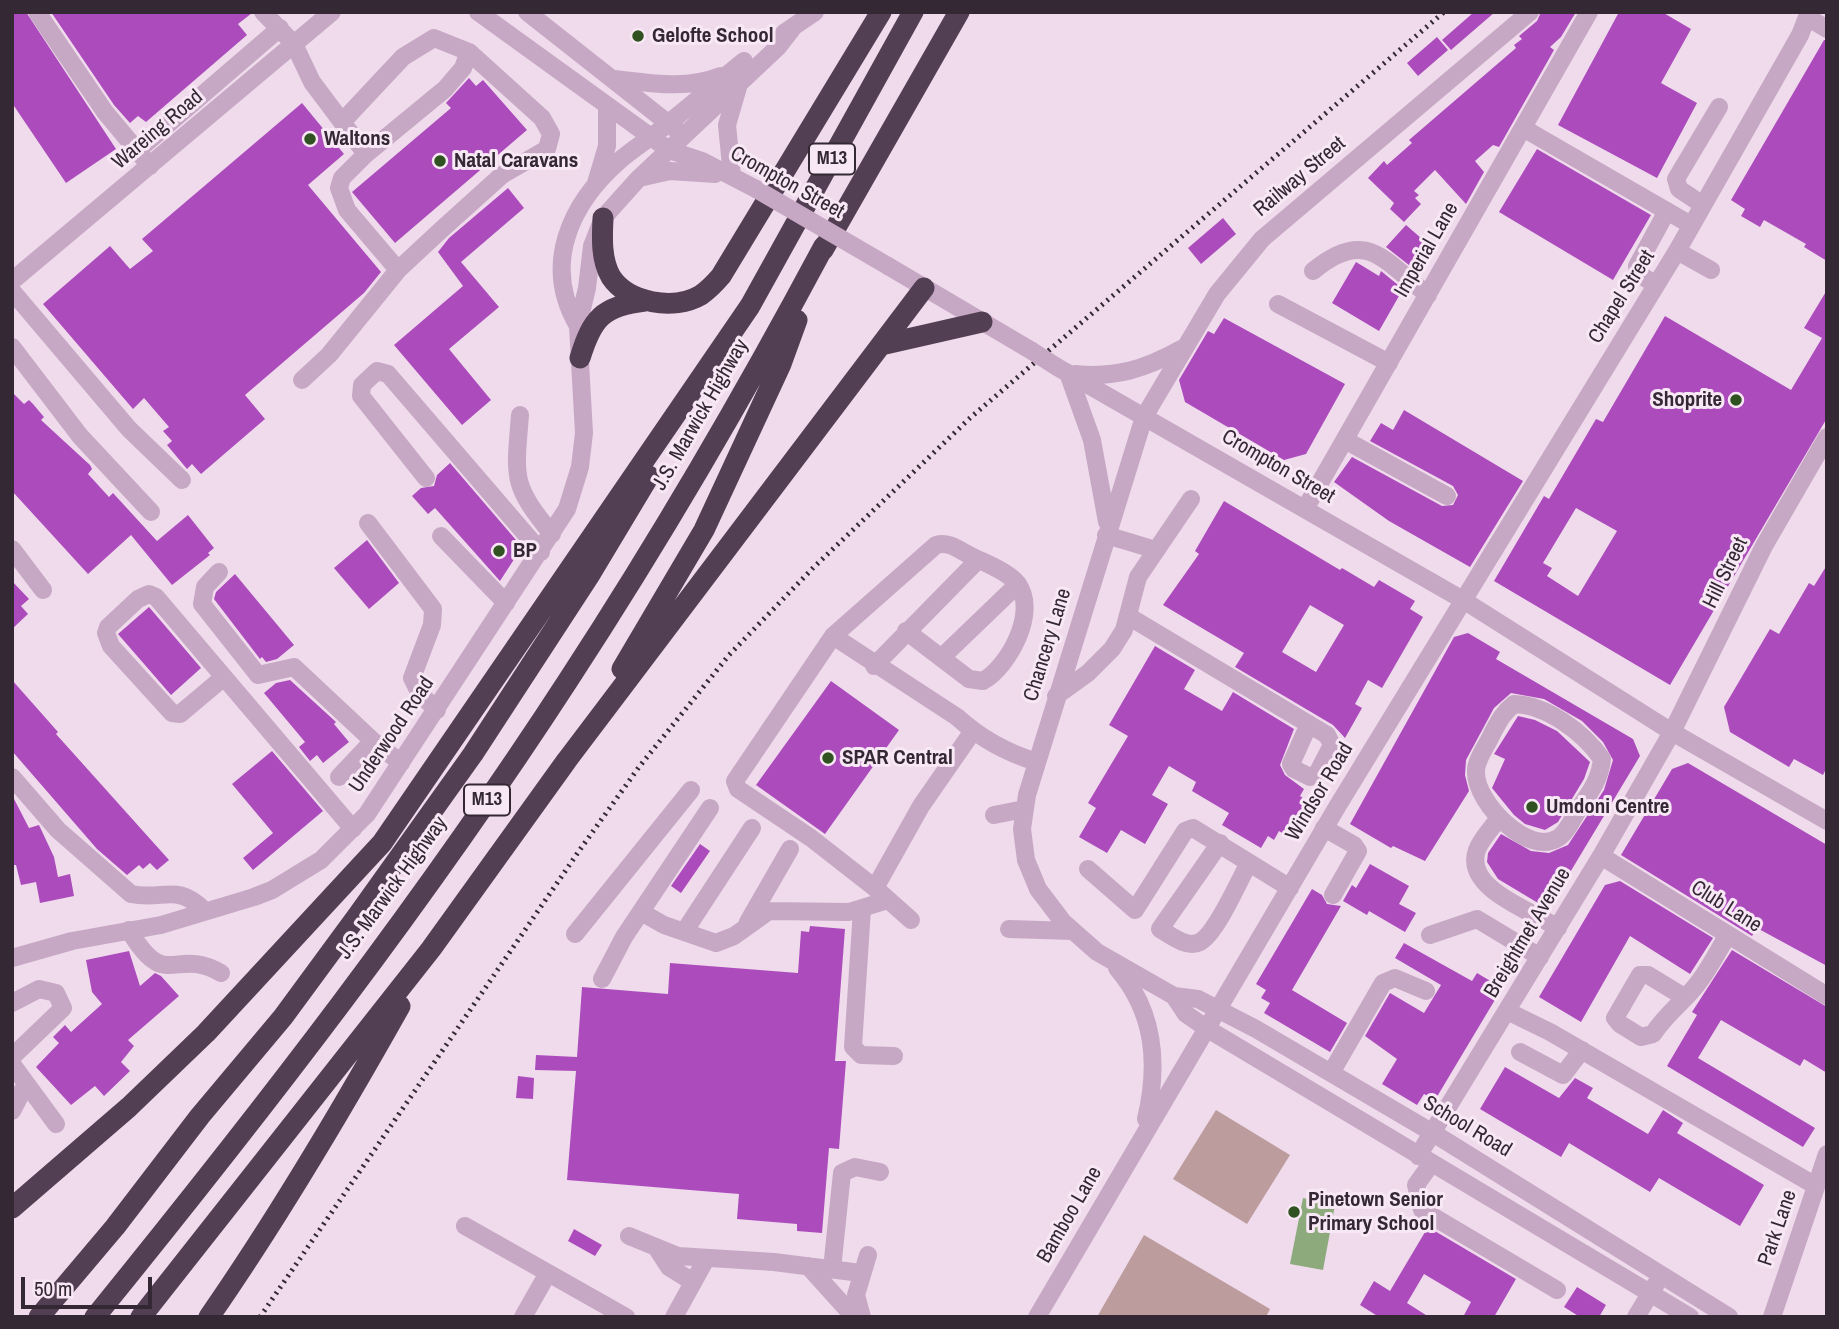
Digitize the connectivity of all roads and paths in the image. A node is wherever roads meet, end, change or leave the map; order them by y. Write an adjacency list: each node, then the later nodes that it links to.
1 (37, 12): 26 (street)
2 (263, 12): 13 (street)
3 (332, 12): 15 (street, Wareing Road)
4 (478, 12): 19 (street, Crompton Street)
5 (527, 12): 18 (street, Crompton Street)
6 (815, 12): 17 (street)
7 (881, 12): 47 (highway)
8 (914, 12): 49 (highway, M13)
9 (959, 12): 37 (highway, M13)
10 (1530, 12): 54 (street, Railway Street)
11 (1589, 12): 22 (street, Imperial Lane)
12 (1808, 15): 14 (street); 33 (street, Chapel Street)
13 (280, 28): 15 (street); 26 (street)
14 (1827, 29)
15 (294, 44): 21 (street); 29 (street, Wareing Road)
16 (469, 52): 21 (street); 27 (street); 39 (street)
17 (736, 75): 18 (street); 23 (street); 30 (street)
18 (614, 79): 23 (street, Crompton Street)
19 (607, 106): 24 (street, Crompton Street); 32 (street)
20 (1719, 107): 33 (street)
21 (343, 121): 27 (street)
22 (1523, 128): 34 (street); 46 (street, Imperial Lane)
23 (676, 129): 24 (street, Underwood Road); 25 (street, Underwood Road); 28 (street, Crompton Street)
24 (651, 137): 25 (street, Crompton Street); 32 (street, Underwood Road)
25 (669, 150): 28 (street, Crompton Street); 31 (street, Underwood Road)
26 (137, 151): 29 (street)
27 (366, 154): 39 (street)
28 (702, 161): 30 (street, Crompton Street)
29 (150, 166): 42 (street, Wareing Road)
30 (732, 176): 31 (street); 44 (street, Crompton Street, bridge)
31 (638, 179): 35 (street, Underwood Road)
32 (593, 190): 50 (street, Underwood Road)
33 (1703, 205): 36 (street, Chapel Street)
34 (1667, 211): 36 (street); 43 (street)
35 (603, 218): 47 (highway); 50 (street, Underwood Road)
36 (1691, 225): 38 (street, Chapel Street)
37 (824, 246): 94 (highway); 179 (highway, J.S. Marwick Highway / M13)
38 (1677, 251): 40 (street); 43 (street, Chapel Street)
39 (398, 270): 58 (street)
40 (1711, 270)
41 (1313, 271): 46 (street)
42 (12, 281)
43 (1656, 285): 80 (street, Chapel Street)
44 (924, 288): 51 (street, Crompton Street); 52 (highway)
45 (12, 291): 64 (street)
46 (1428, 295): 56 (street, Imperial Lane)
47 (648, 301): 55 (highway)
48 (1278, 304): 56 (street)
49 (750, 306): 163 (highway); 178 (highway, J.S. Marwick Highway / M13)
50 (578, 326): 55 (street, Underwood Road)
51 (991, 327): 52 (highway); 57 (street, Crompton Street, bridge)
52 (881, 345): 94 (highway)
53 (12, 347): 68 (street)
54 (1182, 348): 57 (street); 60 (street, Railway Street)
55 (580, 358): 71 (street, Underwood Road)
56 (1389, 363): 62 (street, Imperial Lane)
57 (1062, 370): 60 (street, Crompton Street); 70 (street)
58 (302, 380)
59 (520, 415): 71 (street)
60 (1144, 417): 67 (street, Crompton Street); 70 (street, Chancery Lane)
61 (1827, 437): 92 (street, Hill Street)
62 (1345, 440): 65 (street); 67 (street, Imperial Lane)
63 (426, 478): 75 (street)
64 (182, 480)
65 (1447, 496)
66 (1191, 499): 74 (street)
67 (1305, 509): 80 (street, Crompton Street)
68 (151, 512)
69 (368, 523): 89 (street)
70 (1107, 532): 74 (street); 88 (street, Chancery Lane)
71 (552, 534): 75 (street, Underwood Road)
72 (441, 536): 81 (street)
73 (12, 549): 79 (street)
74 (1156, 550): 82 (street)
75 (541, 552): 81 (street, Underwood Road)
76 (978, 560): 78 (street); 83 (street); 84 (street)
77 (219, 572): 93 (street)
78 (1018, 584): 85 (street); 85 (street)
79 (43, 590)
80 (1463, 600): 92 (street, Crompton Street); 106 (street, Windsor Road)
81 (506, 603): 89 (street, Underwood Road)
82 (1128, 616): 88 (street); 90 (street)
83 (906, 631): 85 (street); 86 (street)
84 (832, 636): 86 (street); 117 (street)
85 (941, 658)
86 (874, 666): 91 (street)
87 (224, 677): 87 (street); 107 (street)
88 (1056, 696): 95 (street, Chancery Lane)
89 (437, 710): 96 (street, Underwood Road)
90 (1309, 724)
91 (973, 731): 95 (street); 117 (street)
92 (1672, 732): 104 (street, Crompton Street); 112 (street, Breightmet Avenue)
93 (373, 741): 96 (street); 98 (street)
94 (567, 760): 134 (highway)
95 (1037, 762): 101 (street, Chancery Lane)
96 (401, 763): 107 (street, Underwood Road)
97 (12, 777): 121 (street)
98 (339, 777)
99 (691, 790): 108 (street)
100 (710, 808): 110 (street)
101 (1024, 809): 102 (street); 116 (street, Chancery Lane)
102 (994, 815)
103 (1499, 818): 103 (street); 125 (street)
104 (1827, 821)
105 (752, 828): 130 (street)
106 (1324, 828): 115 (street, Windsor Road); 118 (street)
107 (353, 829): 121 (street, Underwood Road)
108 (657, 831): 110 (street); 131 (street)
109 (1220, 843): 113 (street); 120 (street); 127 (street)
110 (683, 848): 122 (street)
111 (790, 849): 124 (street)
112 (1601, 856): 125 (street, Breightmet Avenue); 133 (street, Club Lane)
113 (1250, 863): 115 (street); 127 (street)
114 (1088, 869): 120 (street)
115 (1290, 888): 145 (street, Windsor Road)
116 (1038, 889): 129 (street, School Road)
117 (882, 894): 119 (street); 123 (street)
118 (1333, 895)
119 (862, 909): 124 (street); 150 (street)
120 (1135, 910): 127 (street)
121 (205, 911): 128 (street, Underwood Road)
122 (641, 912): 130 (street); 139 (street)
123 (911, 920)
124 (746, 926): 130 (street)
125 (1558, 928): 135 (street, Breightmet Avenue)
126 (1009, 929): 129 (street)
127 (1160, 929)
128 (129, 930): 136 (street, Underwood Road); 138 (street)
129 (1073, 931): 137 (street, School Road)
130 (684, 932)
131 (575, 934)
132 (1430, 935): 135 (street)
133 (1728, 935): 142 (street, Club Lane); 143 (street)
134 (431, 949): 180 (highway); 181 (highway)
135 (1540, 957): 146 (street, Breightmet Avenue)
136 (12, 958)
137 (1112, 961): 141 (street, School Road); 158 (street, Bamboo Lane)
138 (221, 973)
139 (602, 979)
140 (1426, 991): 153 (street)
141 (1174, 996): 145 (street, School Road); 147 (street, School Road)
142 (1827, 996)
143 (1684, 997)
144 (12, 1003): 151 (street)
145 (1218, 1009): 147 (street, Bamboo Lane); 153 (street, School Road)
146 (1507, 1011): 148 (street); 157 (street, Breightmet Avenue)
147 (1206, 1028): 158 (street, Bamboo Lane); 160 (street, School Road)
148 (1582, 1050): 149 (street); 162 (street)
149 (1520, 1052)
150 (894, 1056)
151 (12, 1057)
152 (12, 1064): 154 (street)
153 (1331, 1073): 157 (street, School Road)
154 (26, 1084): 155 (street); 156 (street)
155 (12, 1111)
156 (56, 1124)
157 (1433, 1133): 160 (street, Breightmet Avenue); 173 (street, School Road)
158 (1142, 1136): 186 (street, Bamboo Lane)
159 (1827, 1154): 162 (street, Park Lane)
160 (1425, 1160): 175 (street, Breightmet Avenue); 176 (street, School Road)
161 (880, 1172): 170 (street)
162 (1816, 1186): 190 (street, Park Lane)
163 (12, 1208)
164 (465, 1226): 171 (street)
165 (629, 1236): 166 (street)
166 (658, 1250): 168 (street); 174 (street)
167 (868, 1255): 172 (street)
168 (706, 1259): 169 (street); 174 (street)
169 (808, 1266): 170 (street); 184 (street)
170 (832, 1269): 172 (street)
171 (548, 1273): 177 (street); 182 (street)
172 (861, 1273): 185 (street)
173 (1664, 1274): 176 (street); 189 (street, School Road)
174 (693, 1282): 183 (street)
175 (1557, 1290)
176 (1650, 1294): 187 (street); 188 (street, School Road)
177 (528, 1315)
178 (39, 1317)
179 (95, 1317)
180 (141, 1317)
181 (209, 1317)
182 (626, 1317)
183 (674, 1317)
184 (854, 1317)
185 (862, 1317)
186 (1037, 1317)
187 (1636, 1317)
188 (1690, 1317)
189 (1729, 1317)
190 (1772, 1317)

